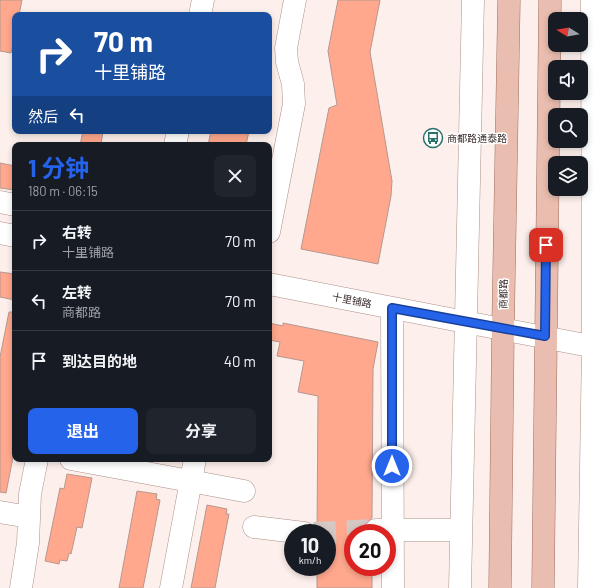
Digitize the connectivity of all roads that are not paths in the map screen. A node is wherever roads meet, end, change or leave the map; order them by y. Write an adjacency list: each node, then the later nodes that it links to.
1 (203, 0): 6 (street)
2 (296, 0): 10 (street)
3 (473, 0): 15 (street)
4 (508, 0): 16 (main road, 商都路)
5 (550, 0): 17 (main road)
6 (201, 12)
7 (595, 14): 18 (street)
8 (0, 202): 9 (street)
9 (12, 204)
10 (272, 217)
11 (0, 233): 12 (street)
12 (12, 235)
13 (272, 285): 14 (street, 十里铺路)
14 (392, 308): 15 (street, 十里铺路); 26 (street)
15 (466, 322): 16 (street, 十里铺路); 29 (street)
16 (503, 329): 17 (street, 十里铺路); 36 (main road, 商都路)
17 (545, 336): 18 (street, 十里铺路); 37 (main road)
18 (596, 347): 38 (street)
19 (36, 462): 25 (street)
20 (87, 462): 22 (street)
21 (194, 462): 22 (street)
22 (191, 481): 23 (street); 33 (street)
23 (244, 491)
24 (0, 512): 25 (street)
25 (29, 518): 32 (street)
26 (384, 524)
27 (254, 527): 30 (street)
28 (396, 529): 29 (street)
29 (461, 530): 35 (street)
30 (284, 531)
31 (391, 576): 34 (street)
32 (21, 588)
33 (171, 588)
34 (393, 588)
35 (460, 588)
36 (500, 588)
37 (543, 588)
38 (589, 588)

